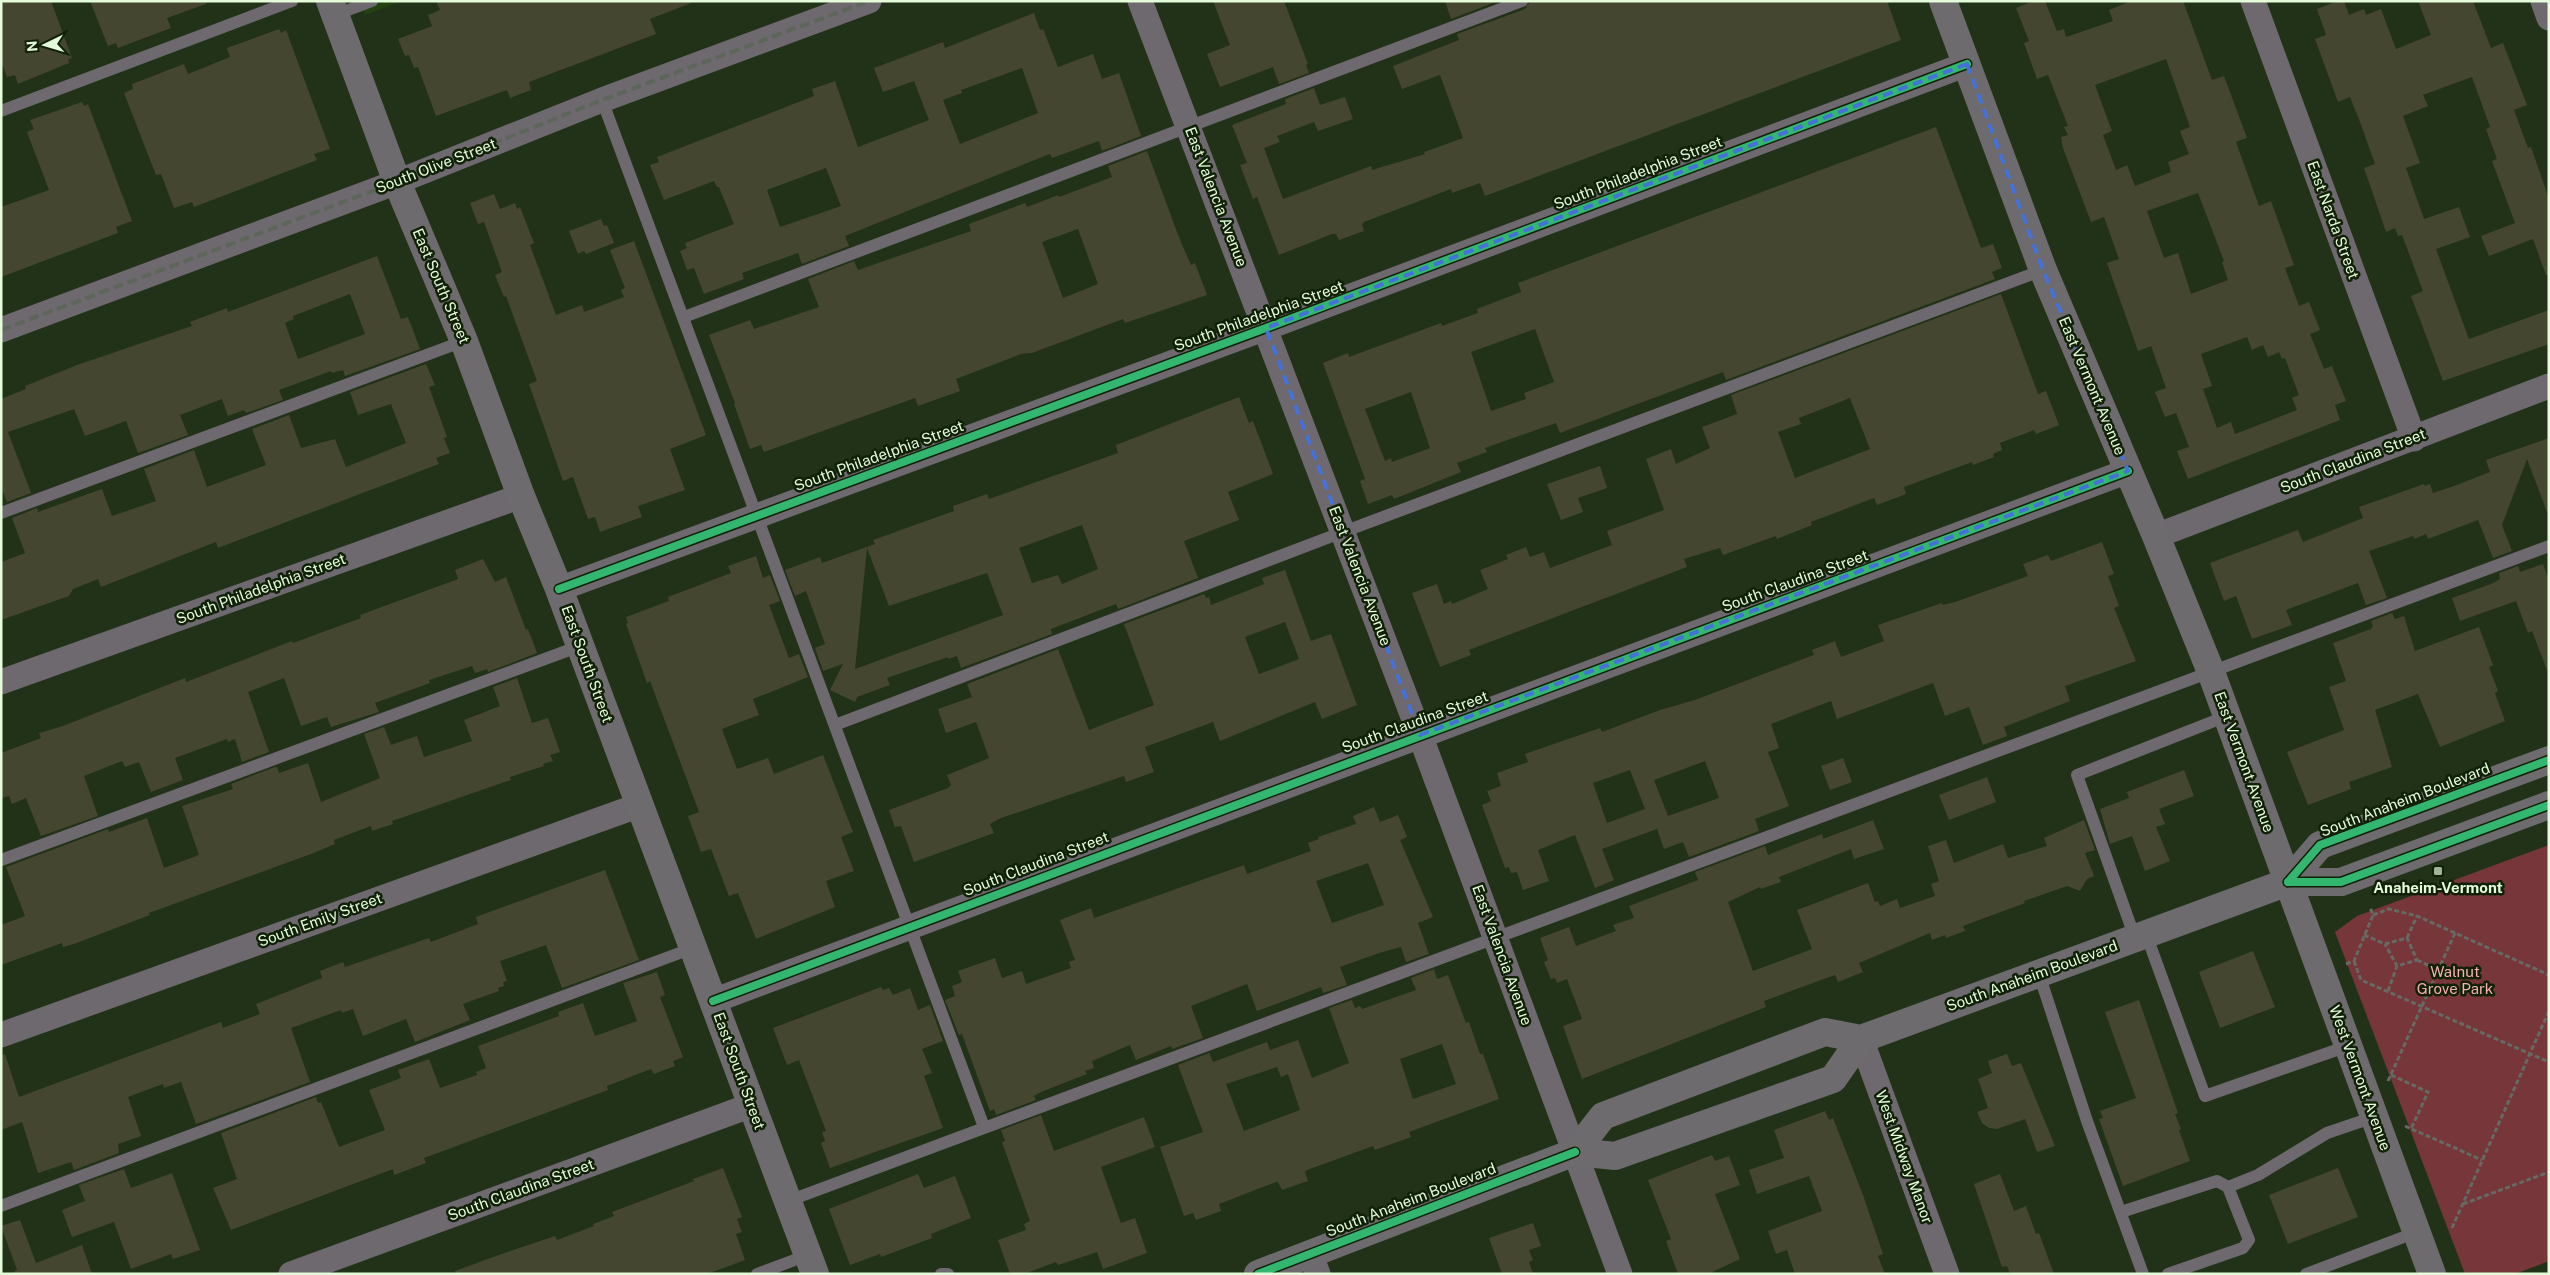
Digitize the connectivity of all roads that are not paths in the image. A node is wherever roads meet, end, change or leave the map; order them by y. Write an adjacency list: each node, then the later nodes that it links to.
1 (292, 1): 13 (lane)
2 (372, 1): 9 (lane)
3 (869, 1): 12 (street, South Olive Street)
4 (1140, 1): 14 (street, East Valencia Avenue)
5 (1522, 1): 14 (lane)
6 (1943, 1): 11 (street, East Vermont Avenue)
7 (2253, 1): 22 (street, East Narda Street)
8 (2543, 1): 10 (street)
9 (332, 8): 15 (street, East South Street)
10 (2549, 18)
11 (1967, 64): 16 (street, East Vermont Avenue); 18 (street, South Philadelphia Street)
12 (602, 100): 15 (street, South Olive Street); 17 (lane)
13 (1, 110)
14 (1189, 127): 17 (lane); 18 (street, East Valencia Avenue)
15 (397, 182): 19 (street, South Olive Street); 20 (street, East South Street)
16 (2044, 270): 23 (street, East Vermont Avenue); 27 (lane)
17 (684, 317): 26 (lane)
18 (1266, 328): 26 (street, South Philadelphia Street); 27 (street, East Valencia Avenue)
19 (1, 330)
20 (464, 341): 24 (street, East South Street); 25 (lane)
21 (2549, 386): 22 (street, South Claudina Street)
22 (2414, 438): 28 (street, South Claudina Street)
23 (2128, 471): 28 (street, East Vermont Avenue); 36 (street, South Claudina Street)
24 (521, 496): 30 (street, East South Street); 33 (street, South Philadelphia Street)
25 (1, 513)
26 (757, 515): 30 (street, South Philadelphia Street); 35 (lane)
27 (1343, 532): 35 (lane); 36 (street, East Valencia Avenue)
28 (2156, 536): 32 (street, East Vermont Avenue)
29 (2549, 546): 32 (lane)
30 (559, 589): 31 (street, East South Street)
31 (580, 646): 38 (street, East South Street); 40 (lane)
32 (2210, 672): 34 (street, East Vermont Avenue); 44 (lane)
33 (1, 682)
34 (2227, 716): 41 (street, East Vermont Avenue); 43 (lane)
35 (835, 725): 42 (lane)
36 (1420, 736): 42 (street, South Claudina Street); 44 (street, East Valencia Avenue)
37 (2549, 760): 41 (street, South Anaheim Boulevard)
38 (640, 805): 45 (street, East South Street); 48 (street, South Emily Street)
39 (2549, 805): 41 (street, South Anaheim Boulevard)
40 (1, 860)
41 (2288, 882): 43 (street, South Anaheim Boulevard); 50 (street, West Vermont Avenue)
42 (909, 926): 47 (street, South Claudina Street); 53 (lane)
43 (2141, 936): 46 (street, South Anaheim Boulevard); 50 (lane)
44 (1495, 938): 53 (lane); 54 (street, East Valencia Avenue)
45 (693, 948): 47 (street, East South Street); 57 (lane)
46 (2039, 974): 49 (street, South Anaheim Boulevard); 58 (lane)
47 (713, 1001): 51 (street, East South Street)
48 (1, 1035)
49 (1861, 1040): 54 (street, South Anaheim Boulevard); 54 (street); 68 (street, West Midway Manor)
50 (2348, 1046): 52 (street, West Vermont Avenue)
51 (752, 1106): 56 (street, East South Street); 62 (street, South Claudina Street)
52 (2387, 1120): 55 (lane); 59 (street, West Vermont Avenue)
53 (984, 1128): 56 (lane)
54 (1575, 1152): 61 (street, South Anaheim Boulevard); 67 (street, East Valencia Avenue)
55 (2228, 1187): 58 (lane); 70 (lane)
56 (788, 1201): 60 (street, East South Street)
57 (1, 1206)
58 (2121, 1212): 69 (lane)
59 (2417, 1232): 71 (lane); 72 (street, West Vermont Avenue)
60 (811, 1264): 63 (lane)
61 (1314, 1264): 66 (street, South Anaheim Boulevard)
62 (291, 1274)
63 (757, 1274)
64 (941, 1274): 65 (lane)
65 (948, 1274)
66 (1258, 1274)
67 (1620, 1274)
68 (1948, 1274)
69 (2143, 1274)
70 (2168, 1274)
71 (2306, 1274)
72 (2432, 1274)

